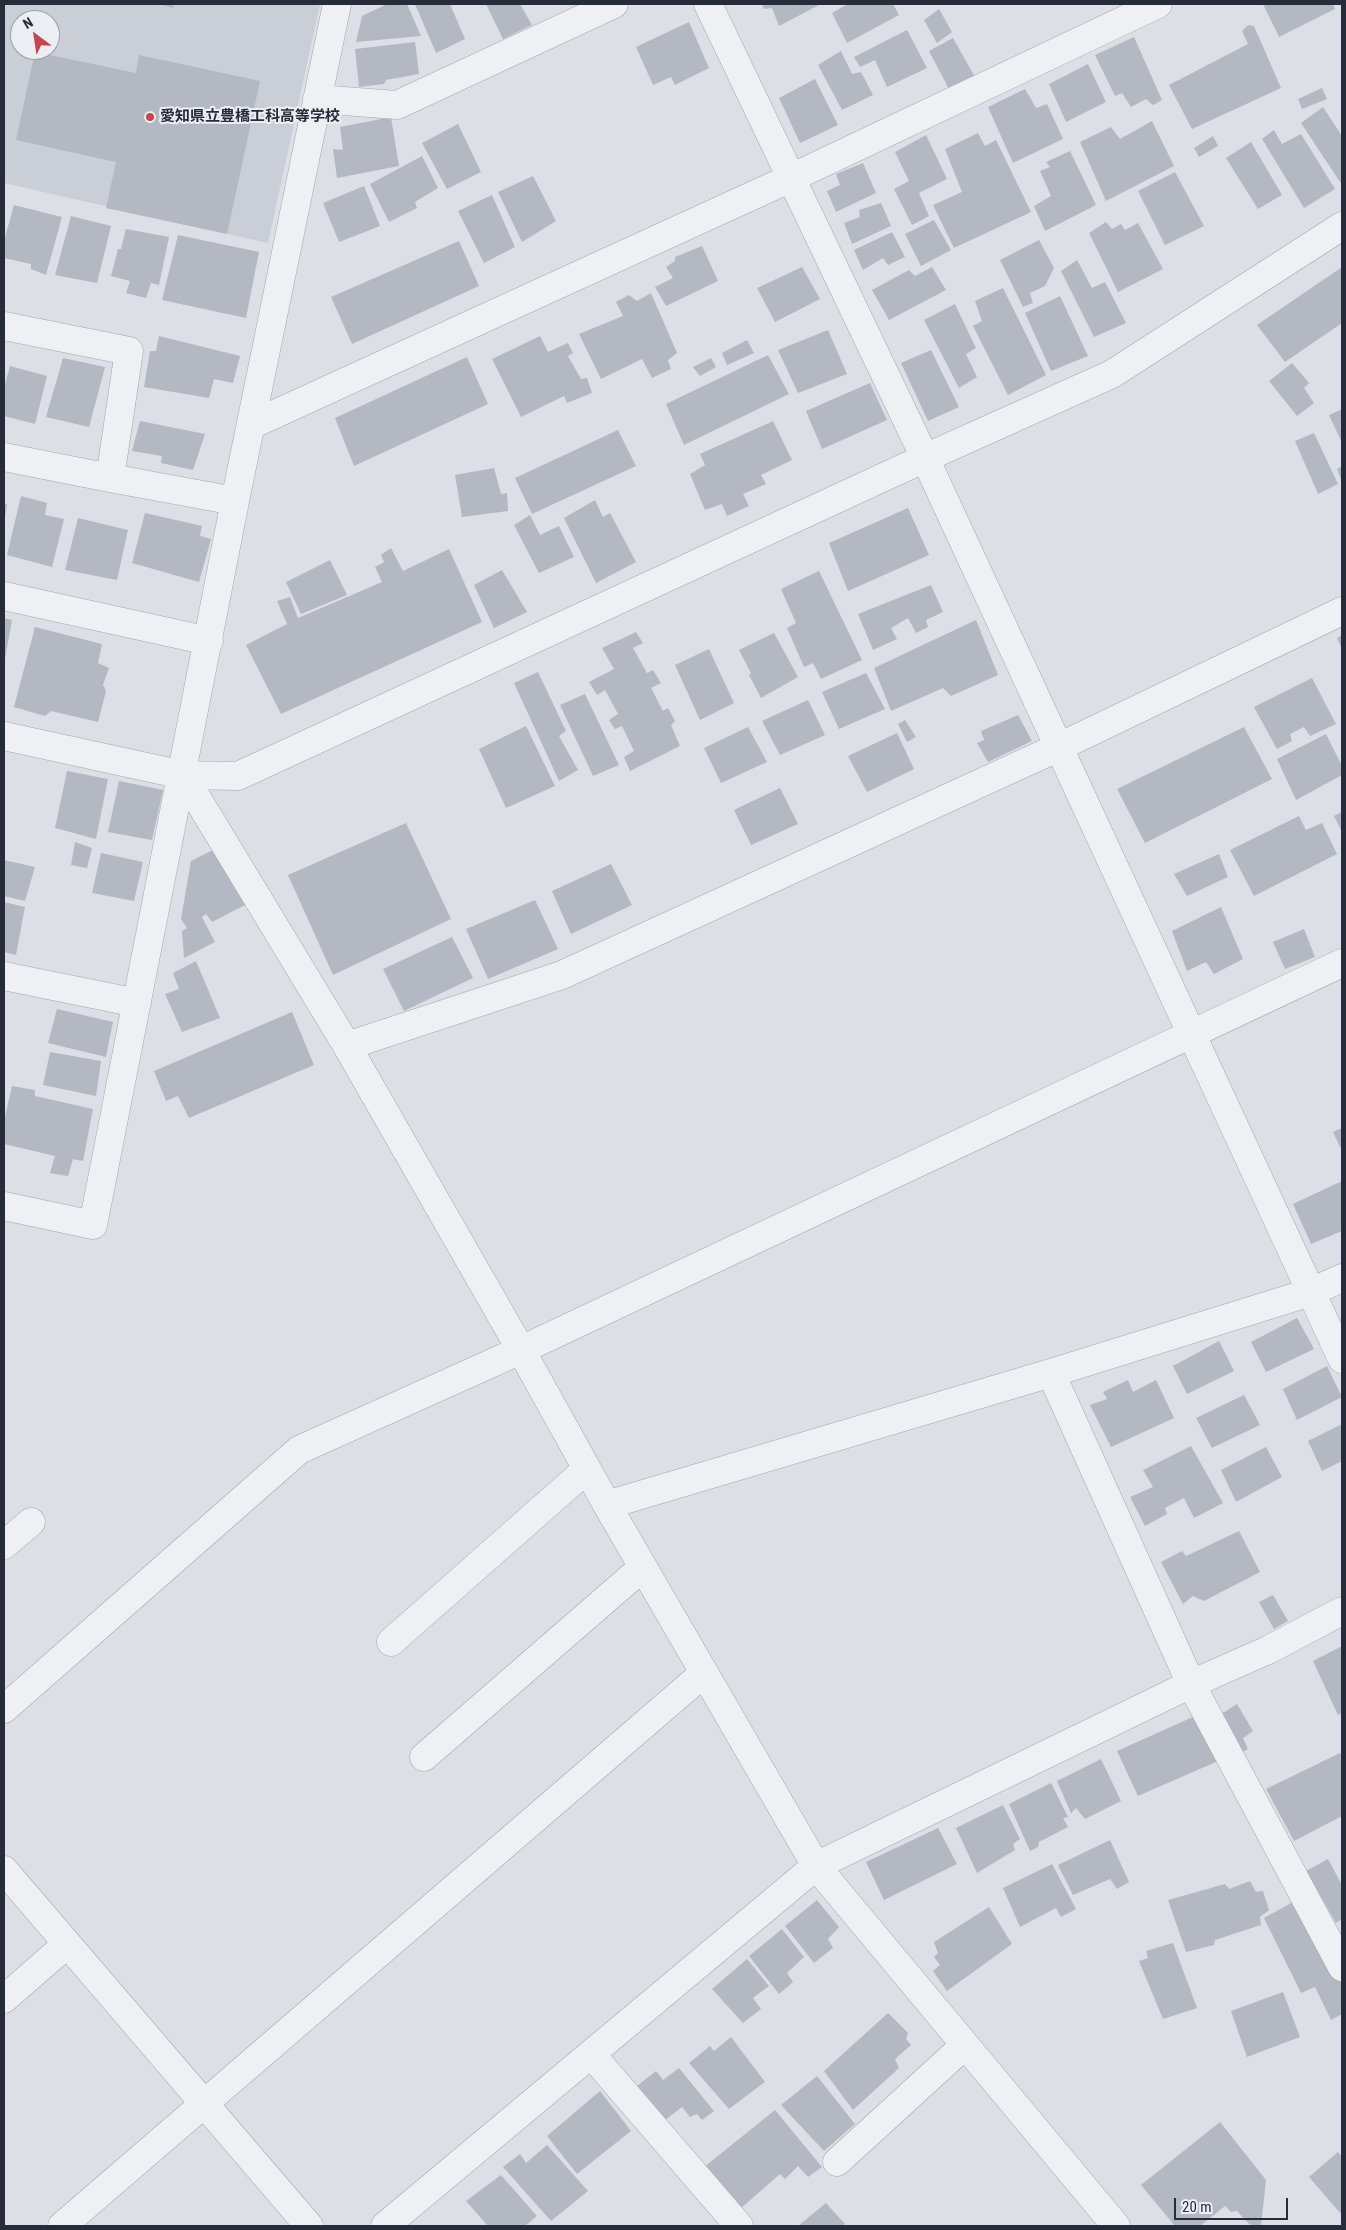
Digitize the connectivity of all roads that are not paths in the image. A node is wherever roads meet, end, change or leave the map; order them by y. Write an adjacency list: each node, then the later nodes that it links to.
1 (337, 4): 5 (street)
2 (614, 4): 5 (street)
3 (708, 4): 6 (street)
4 (1158, 4): 6 (street)
5 (317, 99): 9 (street)
6 (791, 178): 9 (street); 11 (street)
7 (1342, 226): 11 (street)
8 (4, 326): 12 (street)
9 (251, 425): 13 (street)
10 (4, 457): 12 (street)
11 (925, 458): 18 (street); 19 (street)
12 (110, 478): 13 (street)
13 (235, 501): 16 (street)
14 (4, 596): 16 (street)
15 (1342, 612): 18 (street)
16 (209, 641): 19 (street)
17 (4, 736): 19 (street)
18 (1059, 747): 23 (street); 24 (street)
19 (183, 775): 22 (street); 24 (street)
20 (1342, 963): 23 (street)
21 (4, 976): 22 (street)
22 (137, 1003): 25 (street)
23 (1192, 1034): 27 (street); 28 (street)
24 (347, 1046): 28 (street)
25 (4, 1206)
26 (1342, 1278): 27 (street)
27 (1311, 1292): 29 (street); 30 (street)
28 (521, 1350): 31 (street); 40 (street)
29 (1342, 1359)
30 (1050, 1373): 32 (street); 39 (street)
31 (587, 1469): 32 (street); 37 (street)
32 (607, 1505): 35 (street)
33 (31, 1522): 34 (street)
34 (4, 1545)
35 (643, 1567): 38 (street); 41 (street)
36 (1342, 1611): 39 (street)
37 (392, 1642)
38 (704, 1673): 42 (street); 49 (street)
39 (1191, 1684): 42 (street); 45 (street)
40 (4, 1709)
41 (424, 1757)
42 (816, 1866): 47 (street); 48 (street)
43 (4, 1870): 44 (street)
44 (67, 1944): 46 (street); 49 (street)
45 (1342, 1968)
46 (4, 1999)
47 (966, 2045): 50 (street); 55 (street)
48 (591, 2054): 53 (street); 54 (street)
49 (204, 2103): 51 (street); 52 (street)
50 (837, 2162)
51 (62, 2226)
52 (309, 2226)
53 (385, 2226)
54 (739, 2226)
55 (1116, 2226)

